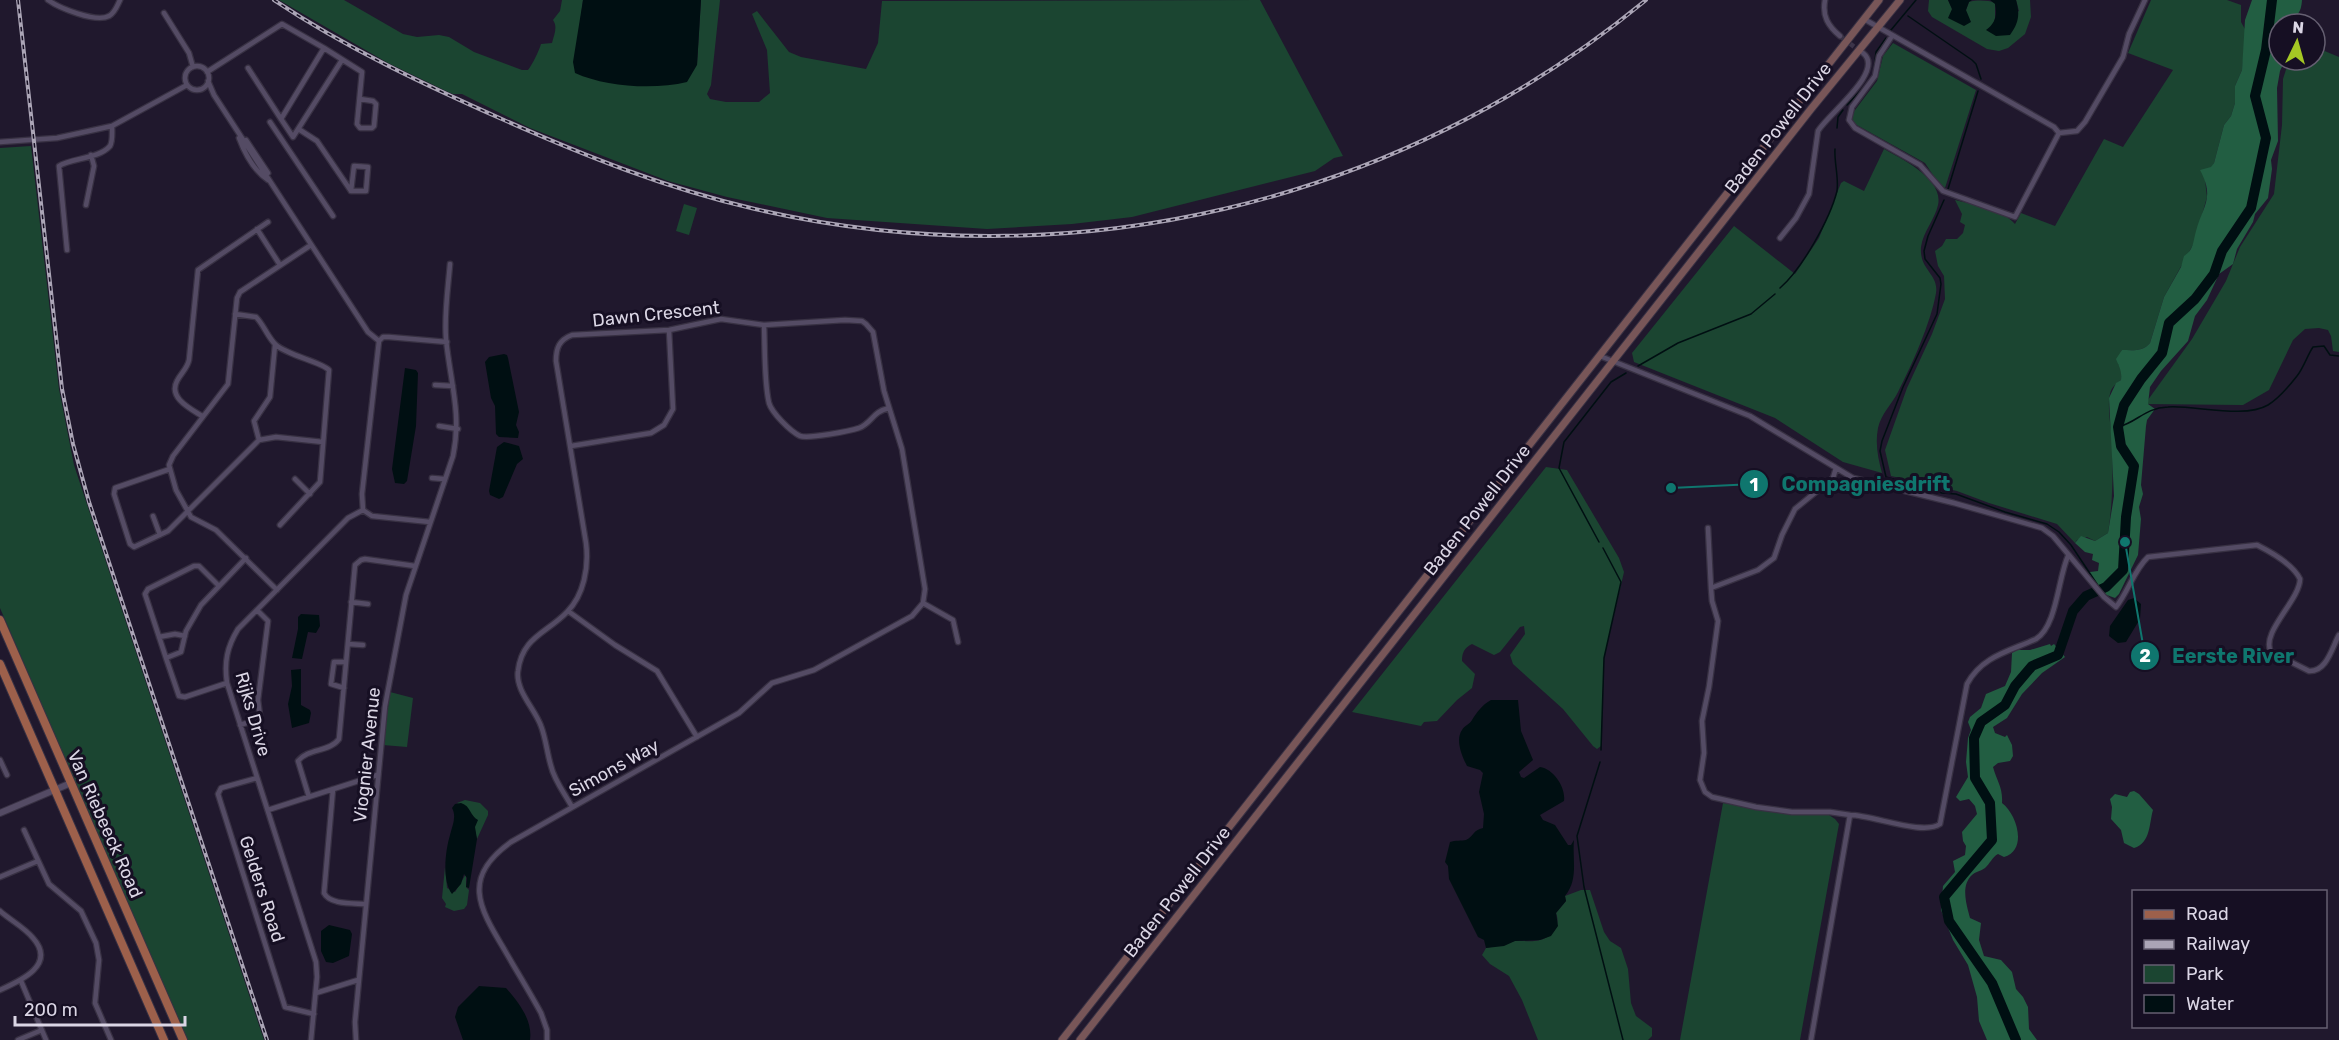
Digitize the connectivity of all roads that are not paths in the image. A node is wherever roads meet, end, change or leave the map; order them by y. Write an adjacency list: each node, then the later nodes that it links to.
1 (48, 0): 2 (street)
2 (120, 0)
3 (1825, 0): 10 (street)
4 (1879, 0): 8 (main road, Baden Powell Drive)
5 (1900, 0): 9 (main road, Baden Powell Drive)
6 (2145, 0): 29 (street)
7 (164, 13): 15 (street)
8 (1864, 19): 9 (street); 50 (main road, Baden Powell Drive)
9 (1877, 27): 11 (street); 51 (main road, Baden Powell Drive)
10 (1840, 36)
11 (1892, 36): 24 (street); 29 (street)
12 (324, 48): 14 (street); 17 (street); 25 (street)
13 (1863, 53): 23 (street)
14 (342, 60): 22 (street); 28 (street)
15 (193, 67): 17 (street); 19 (street)
16 (248, 69): 25 (street)
17 (207, 72): 18 (street)
18 (208, 81): 20 (street); 21 (street)
19 (188, 85): 20 (street); 27 (street)
20 (202, 89): 21 (street)
21 (214, 95): 40 (street)
22 (360, 99): 22 (street)
23 (1844, 102): 24 (street); 39 (street)
24 (1849, 114): 29 (street)
25 (281, 119): 30 (street)
26 (270, 122): 32 (street)
27 (112, 126): 31 (street); 33 (street)
28 (300, 130): 30 (street); 34 (street)
29 (2059, 133)
30 (293, 137): 32 (street)
31 (0, 142)
32 (284, 143): 36 (street)
33 (91, 155): 35 (street); 41 (street)
34 (351, 191): 34 (street)
35 (86, 205)
36 (333, 216)
37 (268, 222): 38 (street)
38 (257, 229): 43 (street); 55 (street)
39 (1780, 238)
40 (311, 245): 43 (street); 47 (street)
41 (67, 250)
42 (450, 264): 48 (street, Viognier Avenue)
43 (280, 265): 44 (street)
44 (236, 314): 49 (street); 55 (street)
45 (764, 325): 46 (street, Dawn Crescent); 54 (street, Dawn Crescent); 54 (street)
46 (669, 330): 60 (street); 60 (street, Dawn Crescent)
47 (381, 339): 48 (street); 67 (street)
48 (447, 342): 53 (street, Viognier Avenue)
49 (275, 345): 58 (street); 59 (street)
50 (1600, 356): 51 (street); 132 (main road, Baden Powell Drive)
51 (1613, 361): 61 (street); 133 (main road, Baden Powell Drive)
52 (435, 385): 53 (street)
53 (453, 386): 57 (street, Viognier Avenue)
54 (889, 408): 81 (street, Dawn Crescent)
55 (202, 416): 62 (street)
56 (439, 426): 57 (street)
57 (458, 429): 65 (street, Viognier Avenue)
58 (259, 440): 59 (street); 68 (street)
59 (323, 441): 66 (street)
60 (570, 446): 84 (street, Dawn Crescent)
61 (1836, 468): 74 (street); 78 (street)
62 (170, 469): 68 (street); 73 (street)
63 (432, 478): 65 (street)
64 (295, 479): 66 (street)
65 (444, 479): 70 (street, Viognier Avenue)
66 (310, 494): 71 (street)
67 (363, 510): 70 (street); 79 (street, Rijks Drive)
68 (187, 512): 73 (street); 75 (street)
69 (153, 516): 73 (street)
70 (430, 522): 76 (street, Viognier Avenue)
71 (280, 525)
72 (1708, 528): 78 (street)
73 (160, 535)
74 (2068, 556): 86 (street); 110 (street)
75 (246, 558): 77 (street); 79 (street)
76 (415, 566): 80 (street); 101 (street, Viognier Avenue)
77 (219, 586): 87 (street); 88 (street)
78 (1711, 588): 110 (street)
79 (276, 590): 83 (street, Rijks Drive)
80 (351, 602): 82 (street); 90 (street)
81 (923, 603): 89 (street); 98 (street, Simons Way)
82 (368, 604)
83 (257, 610): 95 (street, Rijks Drive); 97 (street)
84 (568, 611): 98 (street); 107 (street, Dawn Crescent)
85 (0, 620): 103 (main road, Van Riebeeck Road)
86 (2339, 635)
87 (185, 636): 88 (street); 92 (street)
88 (159, 637): 92 (street)
89 (958, 642)
90 (348, 644): 91 (street); 93 (street)
91 (363, 645)
92 (166, 658): 95 (street)
93 (346, 662): 96 (street); 96 (street)
94 (0, 664): 104 (main road, Van Riebeeck Road)
95 (227, 683): 97 (street, Rijks Drive)
96 (344, 688): 106 (street)
97 (240, 725): 102 (street, Rijks Drive)
98 (697, 737): 107 (street, Simons Way)
99 (0, 760): 100 (street)
100 (7, 775)
101 (377, 776): 105 (street); 114 (street, Viognier Avenue)
102 (257, 778): 108 (street, Rijks Drive); 122 (street, Gelders Road)
103 (71, 783): 104 (street); 116 (main road, Van Riebeeck Road)
104 (55, 789): 109 (street); 119 (main road, Van Riebeeck Road)
105 (333, 789): 106 (street); 114 (street)
106 (309, 797): 108 (street)
107 (572, 807): 131 (street, Simons Way)
108 (268, 810): 121 (street, Rijks Drive)
109 (0, 813)
110 (1850, 815): 134 (street)
111 (24, 830): 112 (street)
112 (38, 861): 113 (street); 126 (street)
113 (0, 877)
114 (366, 904): 117 (street, Viognier Avenue)
115 (0, 911): 118 (street)
116 (156, 978): 119 (main road); 128 (main road, Van Riebeeck Road)
117 (358, 980): 121 (street); 130 (street, Viognier Avenue)
118 (21, 981): 120 (street); 123 (street)
119 (140, 984): 127 (main road, Van Riebeeck Road)
120 (0, 990)
121 (316, 993): 122 (street, Rijks Drive)
122 (314, 1014): 129 (street, Rijks Drive)
123 (42, 1030): 124 (street); 125 (street)
124 (18, 1040)
125 (46, 1040)
126 (111, 1040)
127 (164, 1040)
128 (183, 1040)
129 (311, 1040)
130 (356, 1040)
131 (547, 1040)
132 (1062, 1040)
133 (1080, 1040)
134 (1811, 1040)

